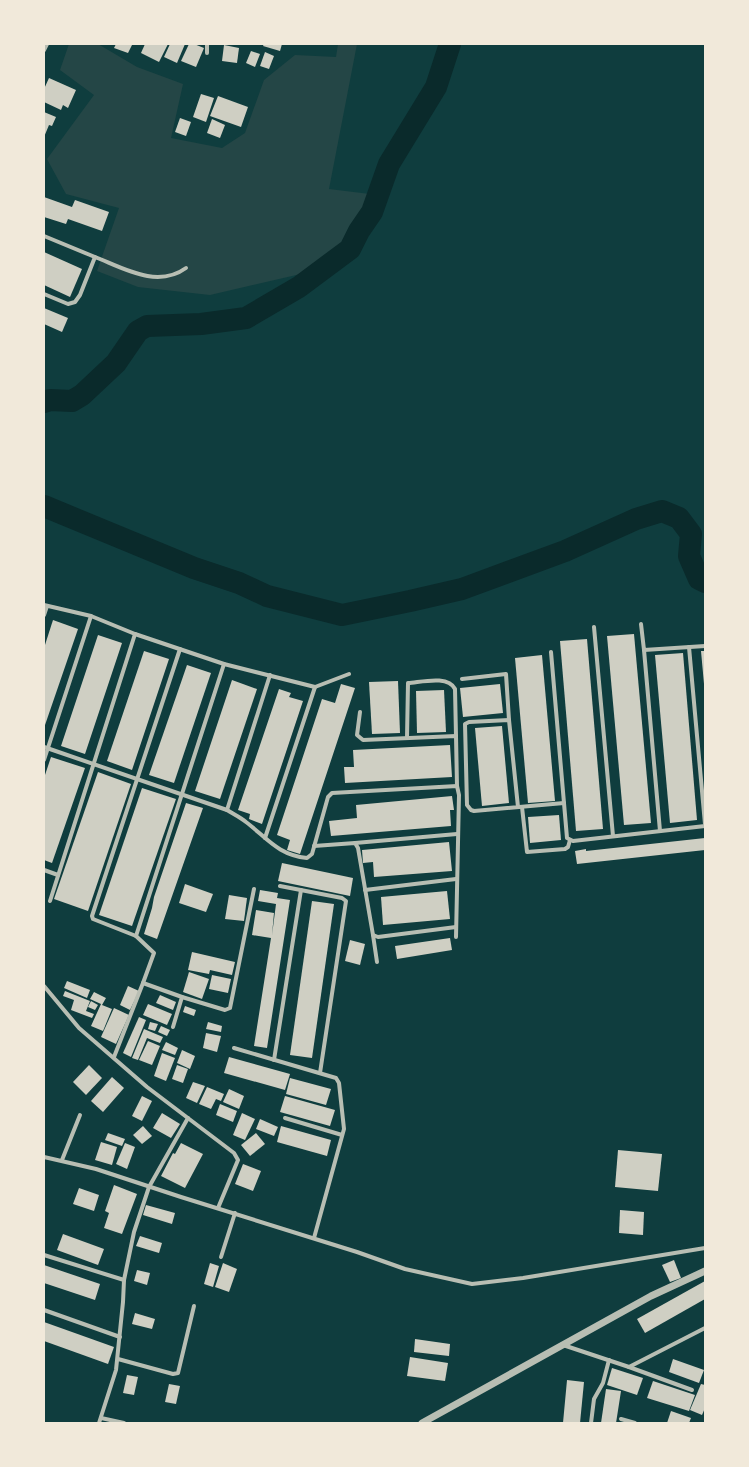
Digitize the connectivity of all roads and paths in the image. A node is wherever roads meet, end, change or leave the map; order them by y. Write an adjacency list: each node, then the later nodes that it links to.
1 (47, 44): 3 (street)
2 (207, 44): 4 (street)
3 (44, 50)
4 (207, 53)
5 (44, 236): 6 (street)
6 (95, 257): 7 (street); 8 (street)
7 (186, 268)
8 (44, 294)
9 (46, 606): 10 (street); 11 (street)
10 (44, 615)
11 (91, 616): 14 (street); 29 (street)
12 (640, 624): 18 (street)
13 (594, 627): 41 (street)
14 (135, 634): 17 (street); 31 (street)
15 (705, 646): 16 (street)
16 (689, 647): 18 (street); 38 (street)
17 (180, 649): 20 (street); 32 (street)
18 (644, 650): 39 (street)
19 (550, 652): 35 (street)
20 (224, 664): 22 (street); 34 (street)
21 (349, 674): 24 (street)
22 (270, 676): 24 (street); 37 (street)
23 (462, 679): 26 (street)
24 (315, 687): 42 (street)
25 (360, 712): 28 (street)
26 (509, 720): 36 (street); 36 (street)
27 (456, 736): 28 (street); 28 (street); 33 (street)
28 (407, 738)
29 (46, 748): 30 (street); 31 (street)
30 (44, 760)
31 (93, 764): 32 (street); 47 (street)
32 (138, 779): 34 (street); 55 (street)
33 (457, 786): 40 (street); 45 (street)
34 (183, 794): 37 (street); 55 (street)
35 (564, 803): 36 (street); 43 (street)
36 (520, 807): 43 (street)
37 (227, 810): 42 (street)
38 (705, 825): 39 (street)
39 (660, 831): 41 (street)
40 (457, 834): 44 (street); 48 (street)
41 (613, 836): 43 (street)
42 (265, 838): 45 (street)
43 (570, 840)
44 (355, 843): 45 (street); 52 (street)
45 (314, 846)
46 (44, 870): 47 (street)
47 (58, 874): 53 (street)
48 (456, 879): 52 (street); 54 (street)
49 (280, 886): 51 (street)
50 (254, 890): 61 (street)
51 (301, 890): 65 (street); 66 (street)
52 (365, 890): 56 (street)
53 (50, 901)
54 (456, 927): 56 (street); 57 (street)
55 (136, 936): 59 (street)
56 (373, 936): 58 (street)
57 (456, 937)
58 (377, 962)
59 (143, 983): 61 (street); 64 (street)
60 (44, 986): 64 (street)
61 (182, 997): 62 (street)
62 (173, 1027)
63 (234, 1048): 65 (street)
64 (114, 1057): 68 (street)
65 (274, 1060): 66 (street)
66 (320, 1073): 70 (street)
67 (80, 1115): 72 (street)
68 (188, 1118): 73 (street); 74 (street)
69 (286, 1118): 70 (street)
70 (342, 1135): 76 (street)
71 (44, 1157): 72 (street)
72 (62, 1160): 73 (street)
73 (150, 1187): 74 (street); 81 (street)
74 (218, 1208): 75 (street)
75 (235, 1213): 76 (street); 79 (street)
76 (314, 1238): 77 (street)
77 (705, 1248)
78 (44, 1255): 81 (street)
79 (221, 1257)
80 (705, 1271): 86 (street)
81 (124, 1280): 85 (street)
82 (194, 1306): 87 (street)
83 (44, 1310): 85 (street)
84 (705, 1328): 89 (street)
85 (120, 1337): 87 (street)
86 (563, 1346): 88 (street); 94 (street)
87 (118, 1359): 92 (street)
88 (608, 1360): 89 (street); 95 (street)
89 (630, 1366): 90 (street)
90 (692, 1390)
91 (621, 1419): 96 (street)
92 (100, 1421): 93 (street)
93 (124, 1423)
94 (422, 1423)
95 (591, 1423)
96 (635, 1423)

